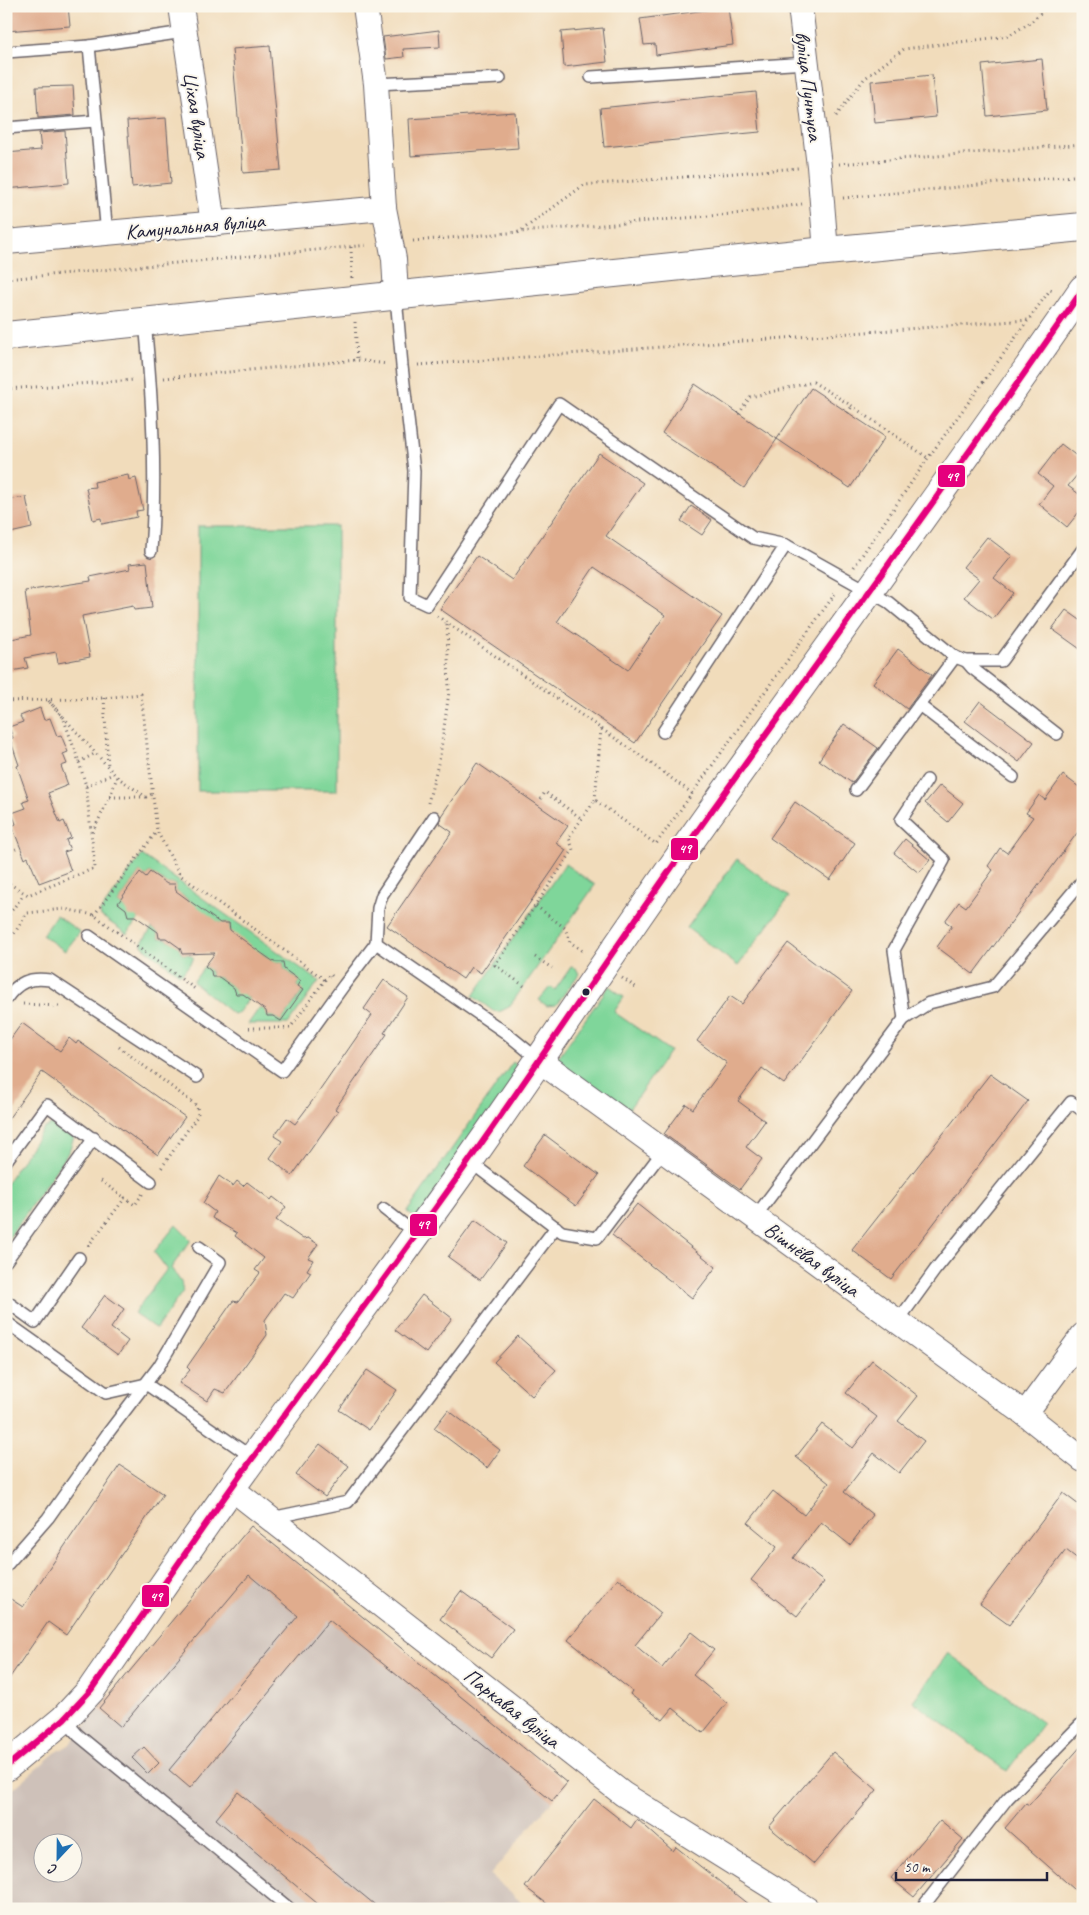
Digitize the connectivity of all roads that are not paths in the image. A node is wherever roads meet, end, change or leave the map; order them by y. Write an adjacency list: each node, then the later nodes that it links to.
1 (181, 6): 4 (street, Ціхая вуліца)
2 (365, 6): 10 (street)
3 (800, 6): 7 (street, вуліца Пунтуса)
4 (184, 32): 5 (lane); 14 (street, Ціхая вуліца)
5 (89, 46): 6 (lane); 11 (lane)
6 (6, 52)
7 (806, 63): 8 (lane); 18 (street, вуліца Пунтуса)
8 (591, 77)
9 (500, 78): 10 (lane)
10 (376, 84): 13 (street)
11 (96, 121): 12 (lane); 16 (lane)
12 (6, 128)
13 (384, 208): 14 (street, Камунальная вуліца); 20 (street)
14 (213, 224): 16 (street, Камунальная вуліца)
15 (1083, 227): 18 (street)
16 (107, 234): 17 (street, Камунальная вуліца)
17 (6, 242)
18 (826, 251): 20 (street)
19 (1083, 288): 26 (street)
20 (396, 295): 21 (street); 23 (lane)
21 (145, 321): 22 (street); 25 (lane)
22 (6, 336)
23 (786, 545): 26 (lane); 30 (lane)
24 (1083, 549): 28 (lane)
25 (151, 551)
26 (858, 584): 27 (lane); 41 (street)
27 (955, 657): 28 (lane); 29 (lane)
28 (966, 661): 31 (lane)
29 (919, 705): 32 (lane); 34 (lane)
30 (663, 732)
31 (1057, 734)
32 (1013, 777)
33 (927, 780): 40 (lane)
34 (856, 790)
35 (432, 821): 38 (lane)
36 (1083, 880): 40 (lane)
37 (89, 936): 38 (lane)
38 (376, 943): 41 (lane)
39 (11, 1001): 42 (lane)
40 (904, 1018): 50 (lane)
41 (540, 1061): 45 (street, Вішнёвая вуліца); 47 (street)
42 (197, 1077)
43 (1083, 1111): 58 (lane)
44 (94, 1138): 46 (lane); 48 (lane); 55 (lane)
45 (663, 1151): 50 (street, Вішнёвая вуліца); 51 (lane)
46 (6, 1161)
47 (469, 1161): 51 (lane); 52 (street)
48 (151, 1182)
49 (384, 1210): 52 (lane)
50 (754, 1218): 58 (street, Вішнёвая вуліца)
51 (556, 1227): 65 (lane)
52 (417, 1234): 62 (street)
53 (199, 1247): 60 (lane)
54 (79, 1258): 56 (lane)
55 (6, 1261)
56 (6, 1301)
57 (6, 1322): 60 (lane)
58 (898, 1322): 61 (street, Вішнёвая вуліца)
59 (1083, 1335): 61 (street)
60 (146, 1384): 62 (lane); 66 (lane)
61 (1025, 1414): 63 (street, Вішнёвая вуліца)
62 (253, 1458): 64 (street)
63 (1083, 1460)
64 (231, 1488): 65 (street, Паркавая вуліца); 67 (street)
65 (270, 1519): 71 (street, Паркавая вуліца)
66 (6, 1566)
67 (64, 1719): 69 (street); 70 (lane)
68 (1083, 1722): 72 (lane)
69 (6, 1767)
70 (290, 1909)
71 (807, 1909)
72 (921, 1909)

